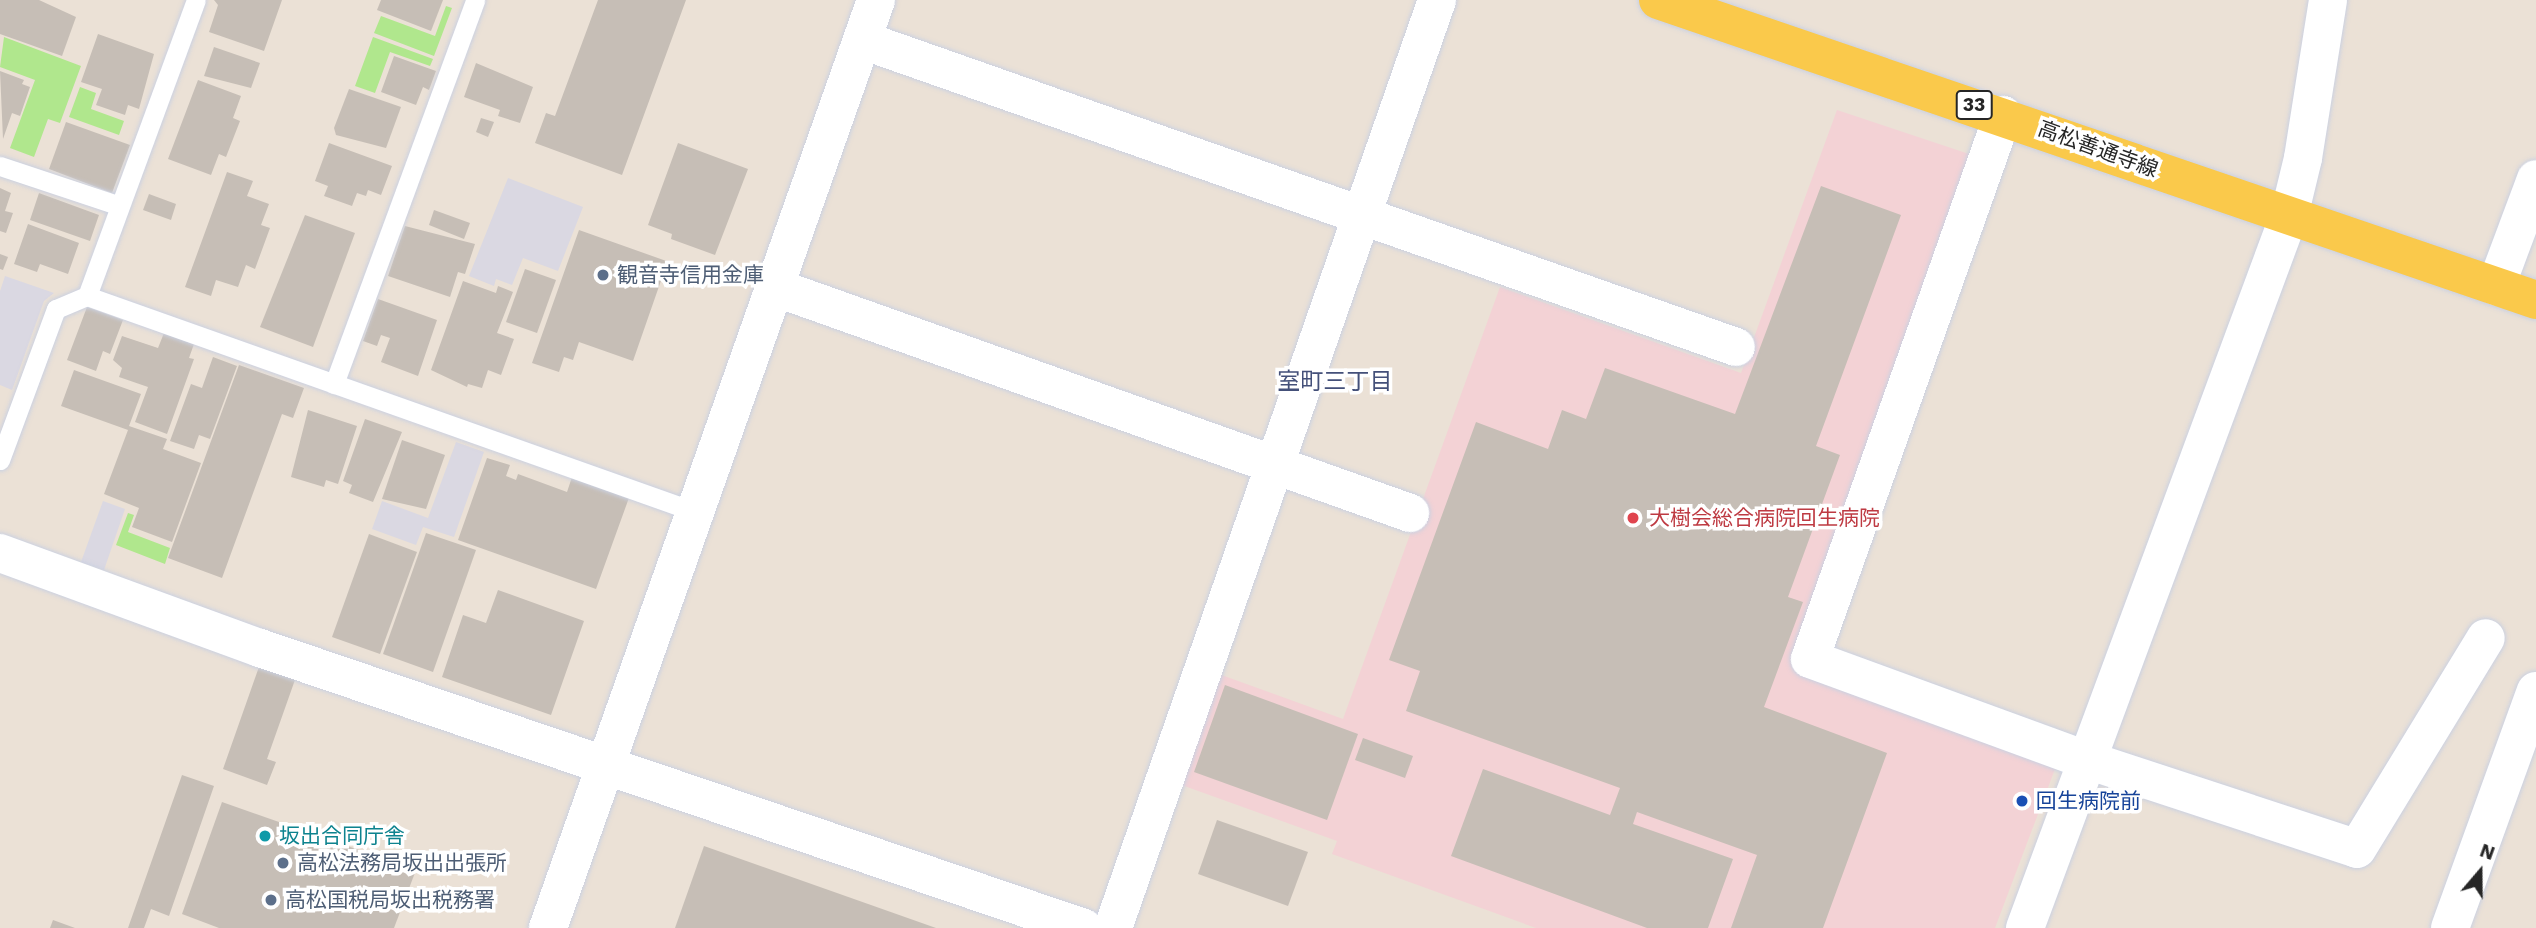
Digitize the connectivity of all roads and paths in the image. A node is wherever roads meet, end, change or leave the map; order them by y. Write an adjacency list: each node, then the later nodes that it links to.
1 (196, 0): 11 (lane)
2 (475, 0): 19 (lane)
3 (876, 0): 7 (street)
4 (1437, 0): 12 (street)
5 (1658, 0): 8 (main road, 高松善通寺線 / 33)
6 (2328, 0): 13 (street)
7 (865, 41): 12 (street); 15 (street)
8 (2003, 115): 13 (main road, 高松善通寺線 / 33); 27 (street)
9 (0, 166): 11 (lane)
10 (2536, 179): 14 (street)
11 (120, 206): 16 (lane)
12 (1361, 215): 18 (street); 21 (street)
13 (2289, 216): 14 (main road, 高松善通寺線 / 33); 27 (street)
14 (2496, 286): 17 (main road, 高松善通寺線 / 33)
15 (777, 288): 21 (street); 22 (street)
16 (87, 296): 19 (lane); 20 (lane)
17 (2536, 300)
18 (1736, 347)
19 (334, 384): 22 (lane)
20 (0, 460)
21 (1272, 464): 23 (street); 31 (street)
22 (696, 512): 28 (street)
23 (1410, 513)
24 (0, 553): 28 (street)
25 (2486, 638): 27 (street)
26 (2536, 691): 33 (street)
27 (2084, 760): 32 (street)
28 (607, 764): 29 (street); 30 (street)
29 (548, 928)
30 (1084, 928)
31 (1113, 928)
32 (2025, 928)
33 (2449, 928)

